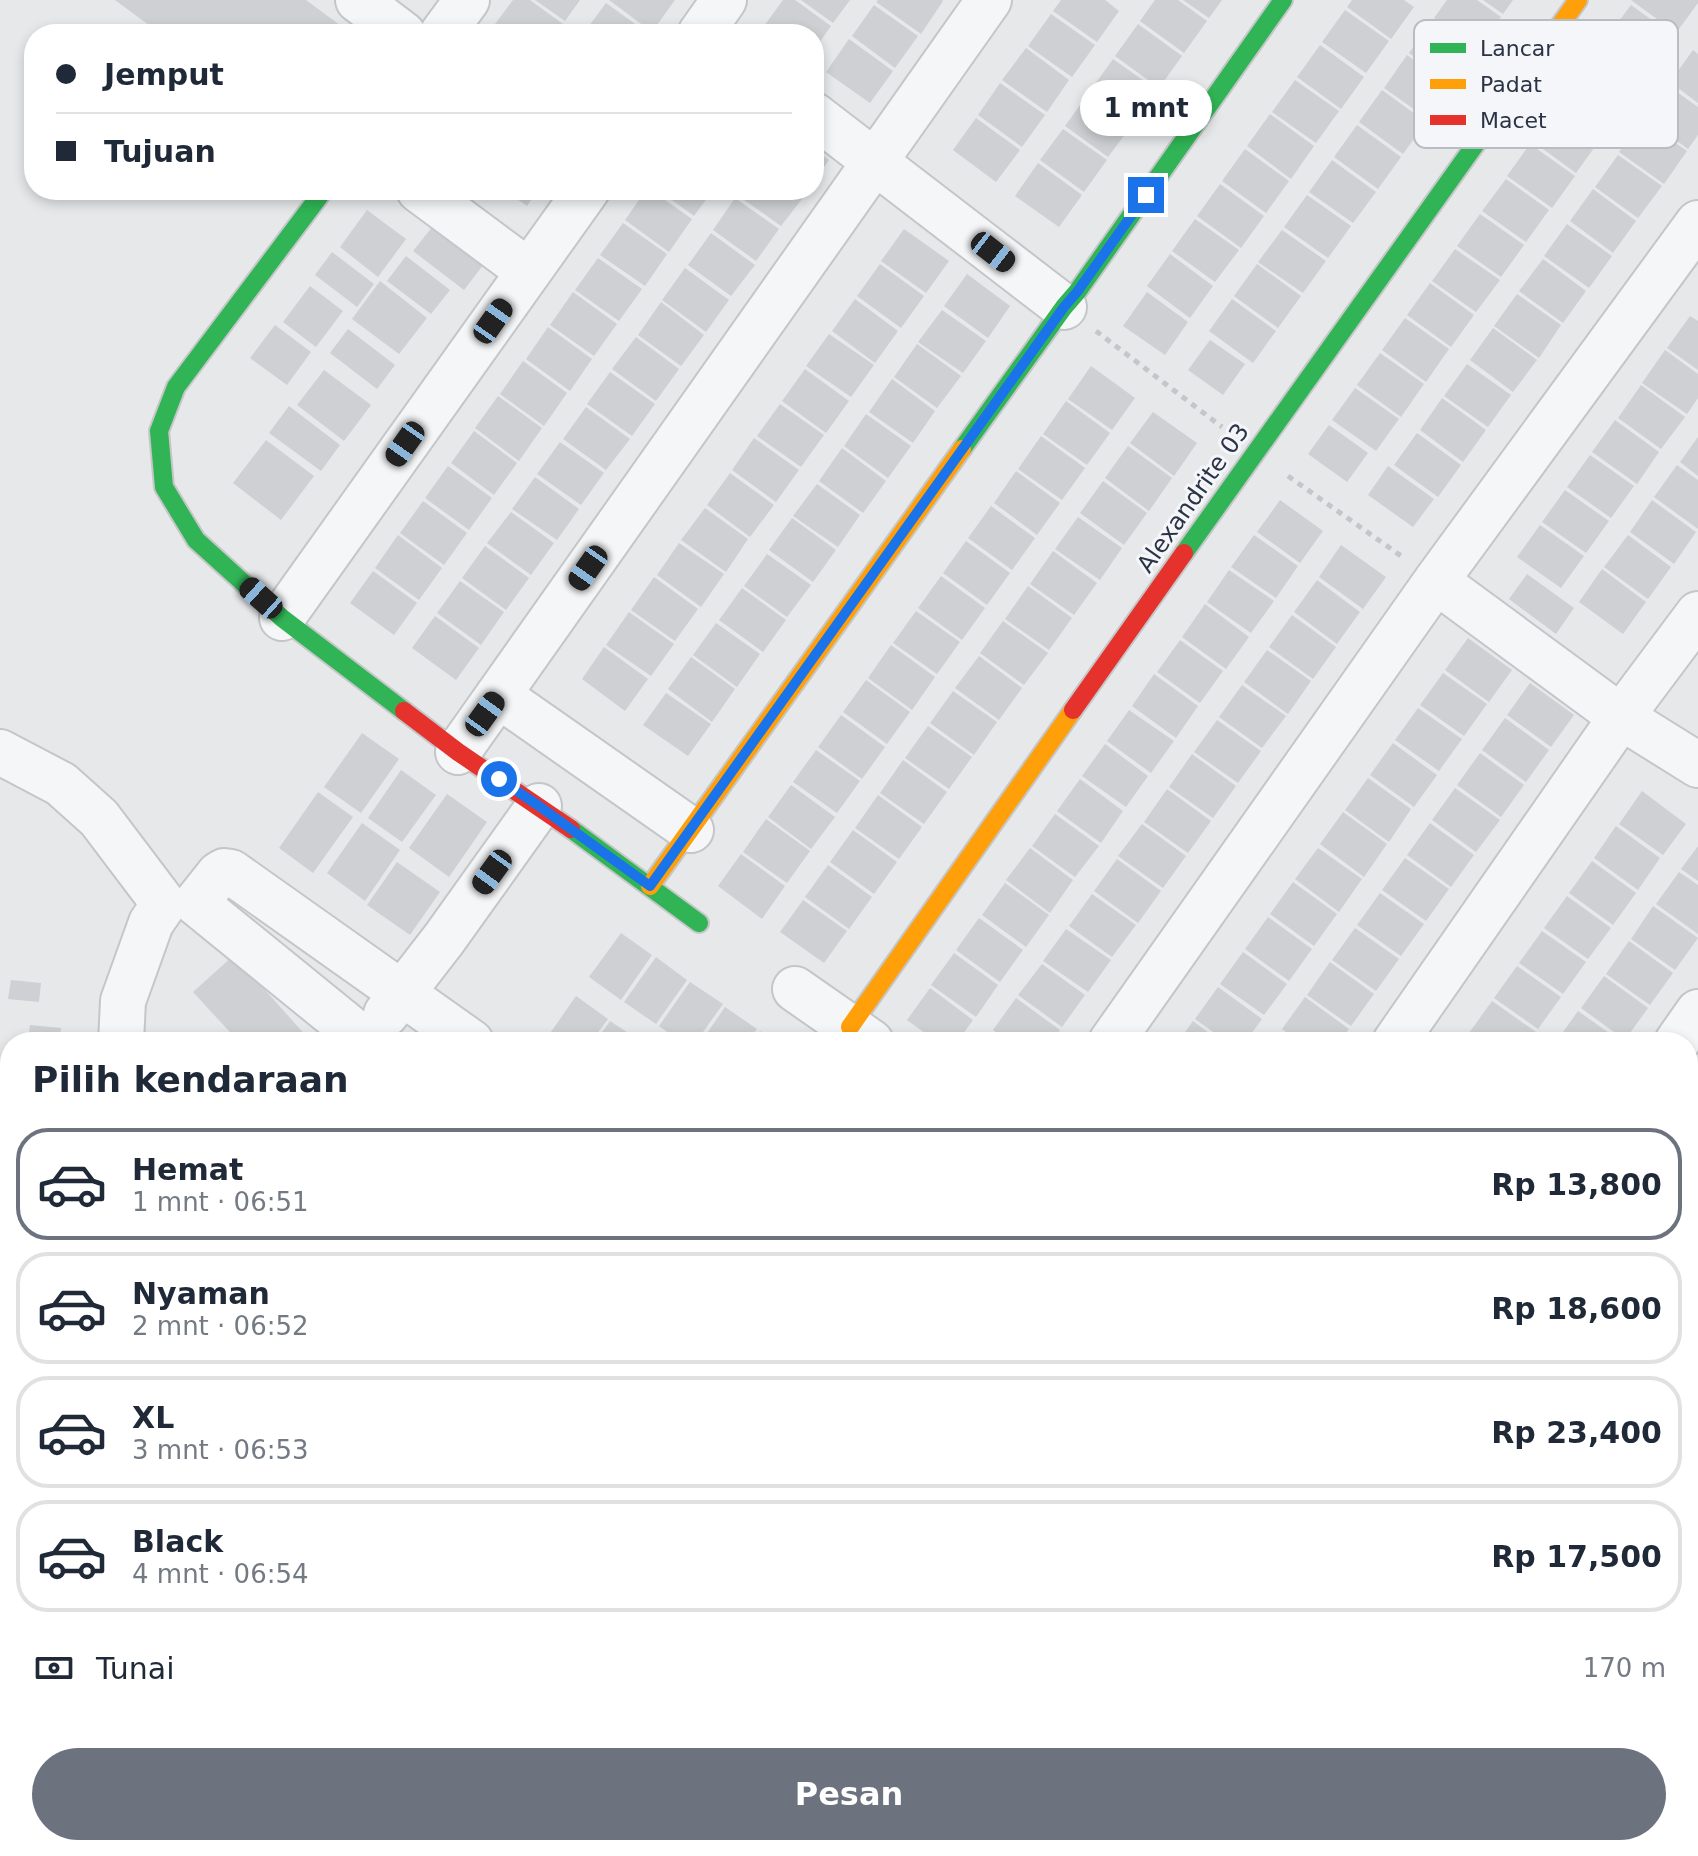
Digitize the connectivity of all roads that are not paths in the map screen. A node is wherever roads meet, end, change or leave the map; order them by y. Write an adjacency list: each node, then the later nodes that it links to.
1 (358, 0): 7 (street)
2 (467, 0): 8 (street)
3 (989, 0): 11 (street)
4 (1283, 0): 17 (street)
5 (1578, 0): 6 (street, Alexandrite 03)
6 (1564, 20)
7 (390, 24)
8 (449, 24)
9 (824, 122): 11 (street)
10 (1472, 148): 39 (street, Alexandrite 03)
11 (876, 161): 17 (street); 21 (street)
12 (316, 200): 20 (street)
13 (432, 200): 16 (street)
14 (580, 200): 16 (street)
15 (1698, 223): 18 (street)
16 (528, 271): 20 (street)
17 (1064, 307): 27 (street)
18 (1436, 581): 22 (street); 40 (street)
19 (1698, 614): 22 (street)
20 (282, 618): 24 (street)
21 (498, 695): 24 (street); 27 (street)
22 (1621, 717): 25 (street); 41 (street)
23 (0, 752): 29 (street)
24 (458, 752): 26 (street)
25 (1698, 765)
26 (539, 806): 28 (street); 32 (street)
27 (691, 830): 28 (street)
28 (650, 886): 30 (street)
29 (180, 904): 32 (street); 34 (street); 35 (street)
30 (699, 923)
31 (795, 989): 38 (street)
32 (403, 992): 36 (street); 37 (street)
33 (1698, 1012): 42 (street)
34 (121, 1032)
35 (353, 1032)
36 (373, 1032)
37 (457, 1032)
38 (857, 1032)
39 (861, 1032)
40 (1118, 1032)
41 (1402, 1032)
42 (1684, 1032)

